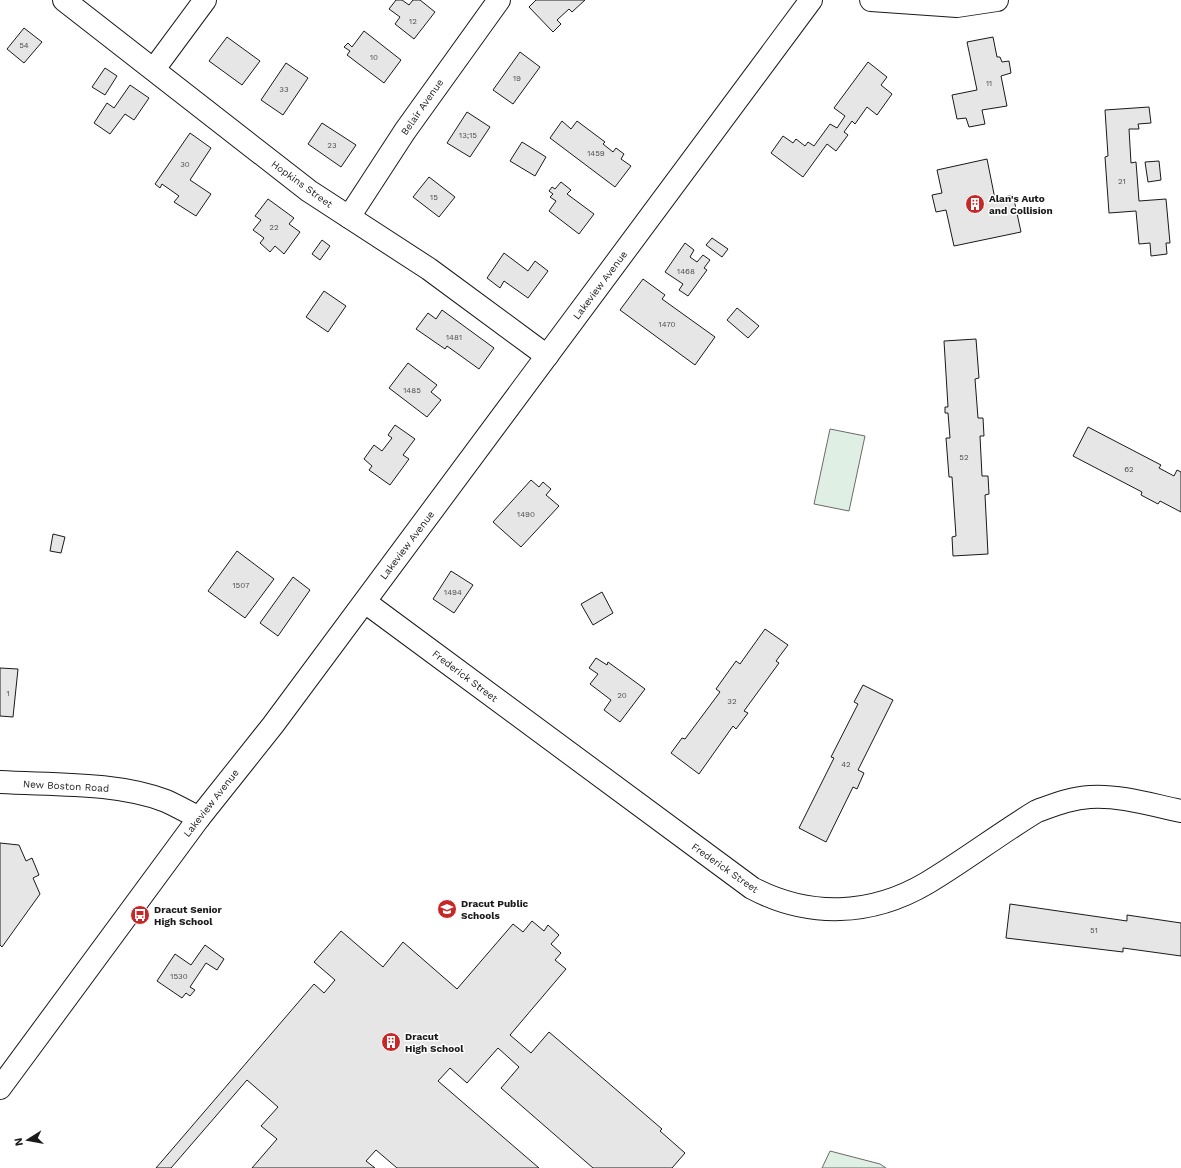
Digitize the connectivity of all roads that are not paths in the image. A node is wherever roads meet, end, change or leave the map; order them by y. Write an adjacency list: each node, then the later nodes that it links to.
1 (64, 0): 7 (street, Hopkins Street)
2 (205, 0): 7 (street)
3 (499, 0): 8 (street, Belair Avenue)
4 (811, 0): 9 (street, Lakeview Avenue)
5 (871, 0): 6 (street)
6 (997, 0)
7 (154, 69): 8 (street, Hopkins Street)
8 (349, 217): 9 (street, Hopkins Street)
9 (547, 356): 10 (street, Lakeview Avenue)
10 (365, 602): 12 (street, Frederick Street); 13 (street, Lakeview Avenue)
11 (0, 782): 13 (street, New Boston Road)
12 (1181, 811)
13 (199, 818): 14 (street, Lakeview Avenue)
14 (0, 1088)

